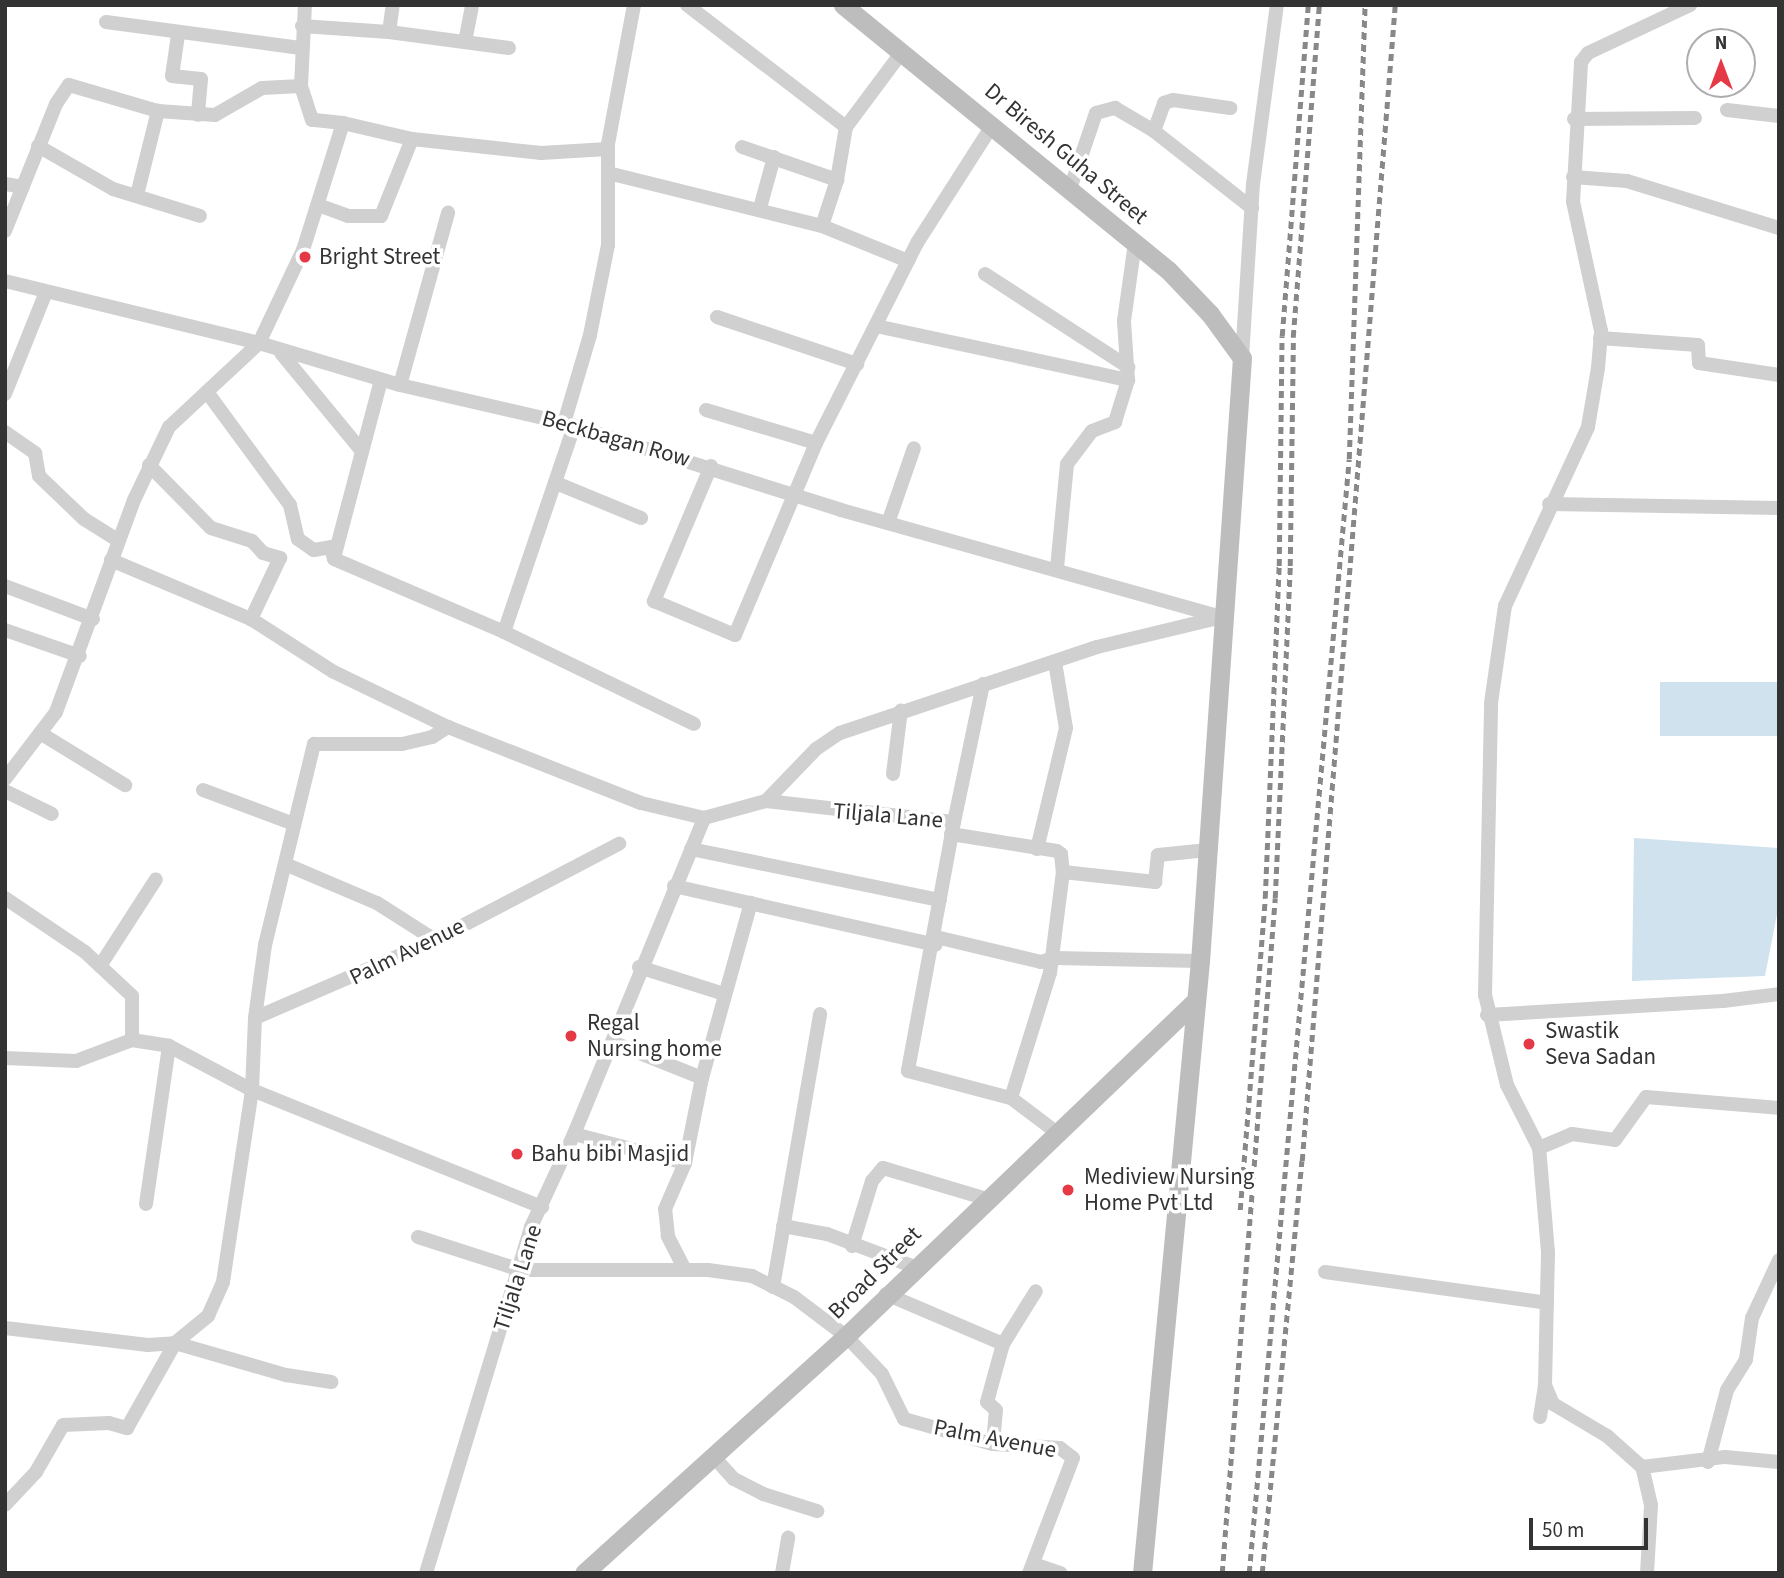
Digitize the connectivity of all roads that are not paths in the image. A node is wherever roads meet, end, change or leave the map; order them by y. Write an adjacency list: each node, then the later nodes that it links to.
1 (305, 5): 10 (street)
2 (393, 5): 11 (street)
3 (472, 5): 13 (street)
4 (634, 5): 32 (street)
5 (687, 5): 27 (street)
6 (843, 5): 16 (main road, Dr Biresh Guha Street)
7 (1278, 5): 43 (street)
8 (1690, 5): 24 (street)
9 (106, 22): 12 (street)
10 (302, 26): 11 (street); 14 (street)
11 (389, 32): 13 (street)
12 (178, 35): 14 (street); 21 (street)
13 (465, 42): 15 (street)
14 (302, 48): 17 (street)
15 (509, 48)
16 (902, 52): 26 (main road, Dr Biresh Guha Street); 27 (street)
17 (301, 86): 21 (street); 25 (street)
18 (1230, 108): 28 (street)
19 (1727, 110): 22 (street)
20 (158, 111): 21 (street); 30 (street); 40 (street)
21 (198, 115)
22 (1779, 116)
23 (1695, 118): 24 (street)
24 (1574, 120): 35 (street)
25 (343, 123): 29 (street); 41 (street)
26 (993, 124): 39 (main road, Dr Biresh Guha Street); 50 (street)
27 (846, 127): 36 (street)
28 (1154, 131): 39 (street); 43 (street)
29 (412, 139): 32 (street); 41 (street)
30 (38, 146): 38 (street); 40 (street)
31 (742, 147): 33 (street)
32 (608, 149): 34 (street)
33 (774, 158): 36 (street); 42 (street)
34 (608, 173): 42 (street); 68 (street)
35 (1573, 177): 47 (street); 56 (street)
36 (837, 180): 46 (street)
37 (5, 184): 38 (street)
38 (23, 187): 48 (street)
39 (1070, 189): 49 (main road, Dr Biresh Guha Street)
40 (136, 195): 45 (street)
41 (318, 205): 57 (street)
42 (760, 208): 46 (street)
43 (1252, 208): 59 (street)
44 (447, 214): 64 (street)
45 (200, 216)
46 (822, 226): 50 (street)
47 (1779, 228)
48 (5, 231)
49 (1135, 243): 59 (main road, Dr Biresh Guha Street); 61 (street)
50 (908, 261): 55 (street)
51 (985, 274): 61 (street)
52 (5, 281): 53 (street, Beckbagan Row)
53 (46, 292): 57 (street, Beckbagan Row); 66 (street)
54 (717, 317): 60 (street)
55 (876, 326): 60 (street); 61 (street)
56 (1600, 338): 62 (street); 77 (street)
57 (259, 343): 58 (street, Beckbagan Row); 65 (street)
58 (281, 353): 63 (street, Beckbagan Row); 72 (street)
59 (1242, 358): 86 (main road)
60 (857, 363): 70 (street)
61 (1128, 374): 84 (street)
62 (1779, 375)
63 (381, 380): 64 (street, Beckbagan Row); 72 (street)
64 (400, 385): 68 (street, Beckbagan Row)
65 (207, 392): 73 (street); 82 (street)
66 (5, 394)
67 (706, 410): 70 (street)
68 (569, 424): 74 (street, Beckbagan Row); 75 (street)
69 (5, 432): 81 (street)
70 (816, 443): 76 (street)
71 (914, 448): 80 (street)
72 (361, 450): 82 (street)
73 (149, 465): 81 (street); 88 (street)
74 (711, 466): 76 (street, Beckbagan Row); 76 (street)
75 (556, 483): 79 (street); 90 (street)
76 (794, 496): 80 (street, Beckbagan Row)
77 (1549, 504): 78 (street); 129 (street)
78 (1779, 508)
79 (641, 518)
80 (888, 523): 84 (street, Beckbagan Row)
81 (118, 540): 83 (street)
82 (334, 559): 90 (street)
83 (111, 560): 87 (street); 88 (street)
84 (1057, 568): 86 (street, Beckbagan Row)
85 (5, 586): 87 (street)
86 (1222, 617): 92 (street, Tiljala Lane); 111 (main road)
87 (93, 619): 91 (street)
88 (251, 619): 96 (street)
89 (5, 630): 91 (street)
90 (504, 632): 95 (street)
91 (80, 656): 97 (street)
92 (1055, 662): 93 (street, Tiljala Lane); 110 (street)
93 (983, 684): 94 (street, Tiljala Lane); 107 (street, Tiljala Lane)
94 (901, 710): 98 (street); 103 (street, Tiljala Lane)
95 (694, 724)
96 (449, 727): 105 (street); 106 (street)
97 (40, 733): 99 (street); 100 (street)
98 (893, 774)
99 (5, 779)
100 (125, 785)
101 (204, 790): 106 (street)
102 (5, 791): 104 (street)
103 (766, 801): 105 (street, Tiljala Lane); 107 (street, Tiljala Lane)
104 (52, 814)
105 (704, 818): 109 (street, Tiljala Lane)
106 (293, 824): 112 (street)
107 (953, 828): 110 (street); 117 (street)
108 (619, 844): 119 (street, Palm Avenue)
109 (691, 849): 115 (street, Tiljala Lane); 117 (street)
110 (1037, 849): 113 (street)
111 (1208, 850): 113 (street); 122 (main road)
112 (285, 863): 119 (street); 130 (street)
113 (1063, 872): 121 (street)
114 (156, 879): 123 (street)
115 (674, 886): 118 (street); 124 (street, Tiljala Lane)
116 (5, 898): 123 (street)
117 (940, 900): 120 (street)
118 (751, 903): 120 (street); 126 (street)
119 (435, 940): 130 (street, Palm Avenue)
120 (935, 941): 121 (street); 137 (street)
121 (1054, 958): 122 (street); 137 (street)
122 (1199, 961): 127 (main road)
123 (100, 966): 131 (street)
124 (639, 967): 126 (street); 132 (street, Tiljala Lane)
125 (1779, 993): 129 (street)
126 (724, 994): 135 (street)
127 (1194, 1002): 139 (main road, Broad Street); 178 (main road)
128 (820, 1014): 146 (street)
129 (1487, 1015): 141 (street)
130 (255, 1018): 136 (street)
131 (132, 1040): 133 (street); 134 (street)
132 (612, 1042): 135 (street); 140 (street, Tiljala Lane)
133 (169, 1046): 136 (street); 144 (street)
134 (5, 1058)
135 (702, 1078): 142 (street)
136 (252, 1090): 145 (street); 160 (street)
137 (1011, 1098): 139 (street)
138 (1779, 1108): 141 (street)
139 (1056, 1132): 143 (main road, Broad Street)
140 (574, 1134): 142 (street); 145 (street, Tiljala Lane)
141 (1539, 1148): 157 (street)
142 (685, 1163): 152 (street)
143 (987, 1199): 148 (street); 150 (main road, Broad Street)
144 (146, 1204)
145 (542, 1207): 151 (street, Tiljala Lane)
146 (783, 1226): 148 (street); 154 (street)
147 (418, 1237): 151 (street, Palm Avenue)
148 (852, 1246): 150 (street)
149 (1779, 1260): 167 (street)
150 (915, 1267): 156 (main road, Broad Street)
151 (521, 1270): 152 (street, Palm Avenue); 174 (street, Tiljala Lane)
152 (685, 1270): 154 (street, Palm Avenue)
153 (1325, 1272): 157 (street)
154 (773, 1287): 159 (street, Palm Avenue)
155 (1035, 1291): 161 (street)
156 (886, 1294): 159 (main road, Broad Street); 161 (street)
157 (1547, 1304): 163 (street)
158 (5, 1328): 160 (street)
159 (846, 1336): 165 (street, Palm Avenue); 166 (main road, Broad Street)
160 (175, 1343): 162 (street); 170 (street)
161 (1003, 1344): 165 (street)
162 (331, 1381)
163 (1545, 1385): 164 (street); 169 (street)
164 (1540, 1417)
165 (993, 1444): 173 (street, Palm Avenue)
166 (713, 1456): 171 (street); 175 (main road, Broad Street)
167 (1708, 1462): 168 (street); 169 (street)
168 (1779, 1462)
169 (1642, 1467): 179 (street)
170 (5, 1504)
171 (817, 1511)
172 (788, 1538): 176 (street)
173 (1032, 1568): 177 (street)
174 (426, 1573)
175 (584, 1573)
176 (782, 1573)
177 (1060, 1573)
178 (1142, 1573)
179 (1647, 1573)

